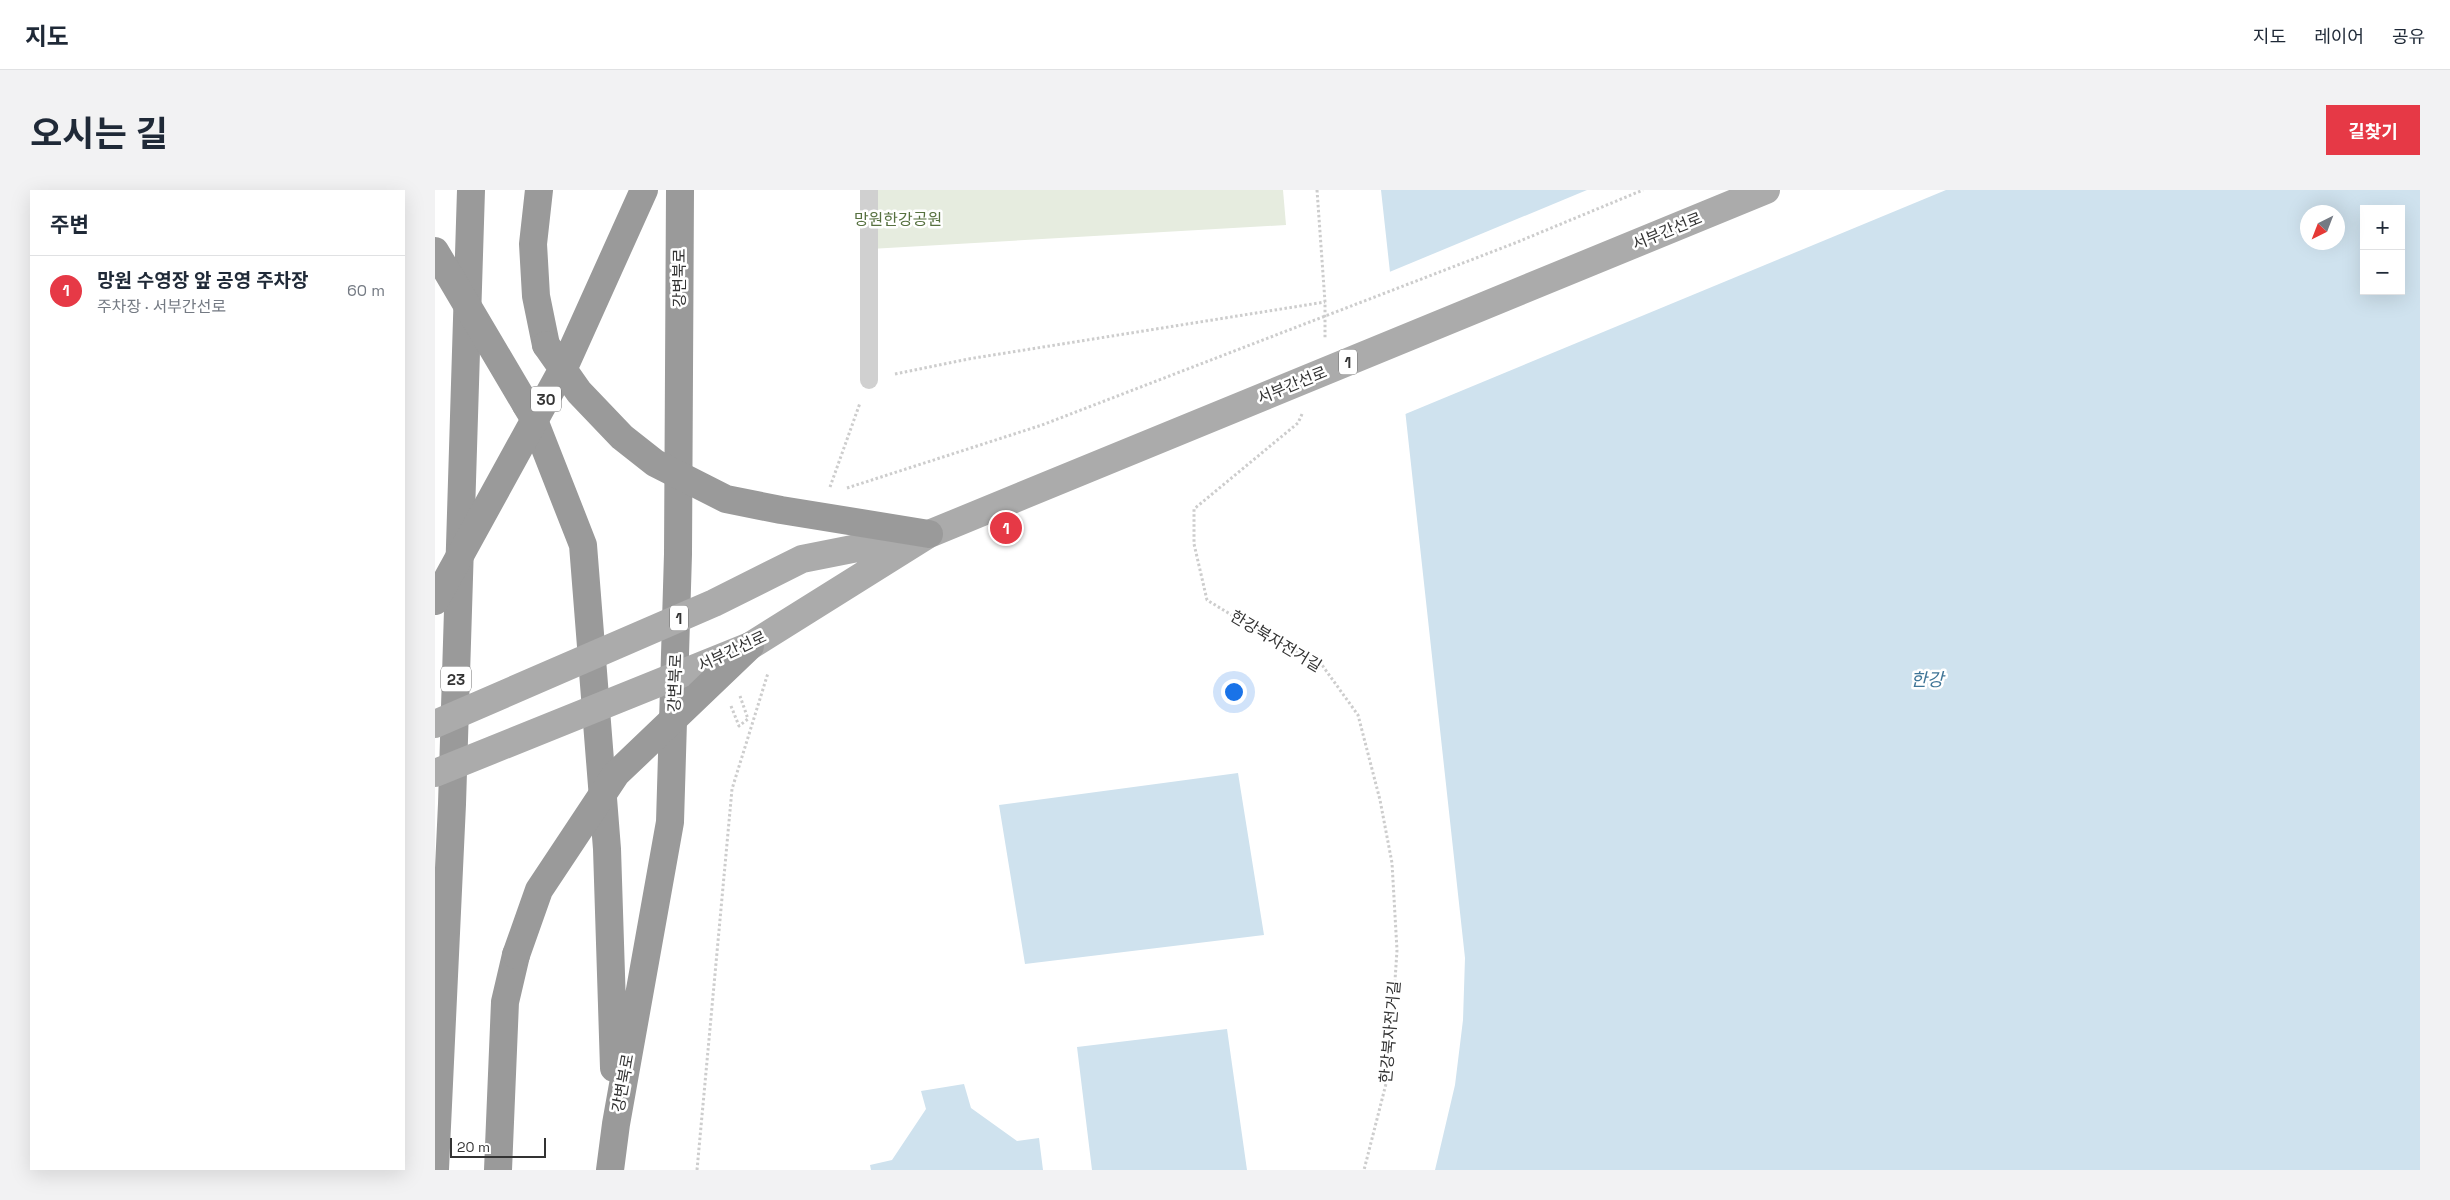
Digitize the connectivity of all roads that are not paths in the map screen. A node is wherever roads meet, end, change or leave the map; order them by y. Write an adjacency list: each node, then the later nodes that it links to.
1 (471, 190): 15 (highway, 23)
2 (539, 190): 9 (highway, bridge)
3 (643, 190): 10 (highway, 30, bridge)
4 (680, 190): 14 (highway, 강변북로)
5 (869, 190): 8 (lane)
6 (1766, 190): 9 (main road, 서부간선로 / 1, bridge)
7 (435, 251): 14 (highway, bridge)
8 (869, 380)
9 (929, 534): 11 (main road, 서부간선로 / 1, bridge); 12 (main road, 서부간선로 / 1, bridge)
10 (435, 601)
11 (750, 646): 13 (main road, 서부간선로 / 1, bridge); 16 (highway, bridge)
12 (435, 724)
13 (435, 773)
14 (616, 1124): 17 (highway); 18 (highway, 강변북로)
15 (435, 1169)
16 (498, 1170)
17 (596, 1170)
18 (610, 1170)

